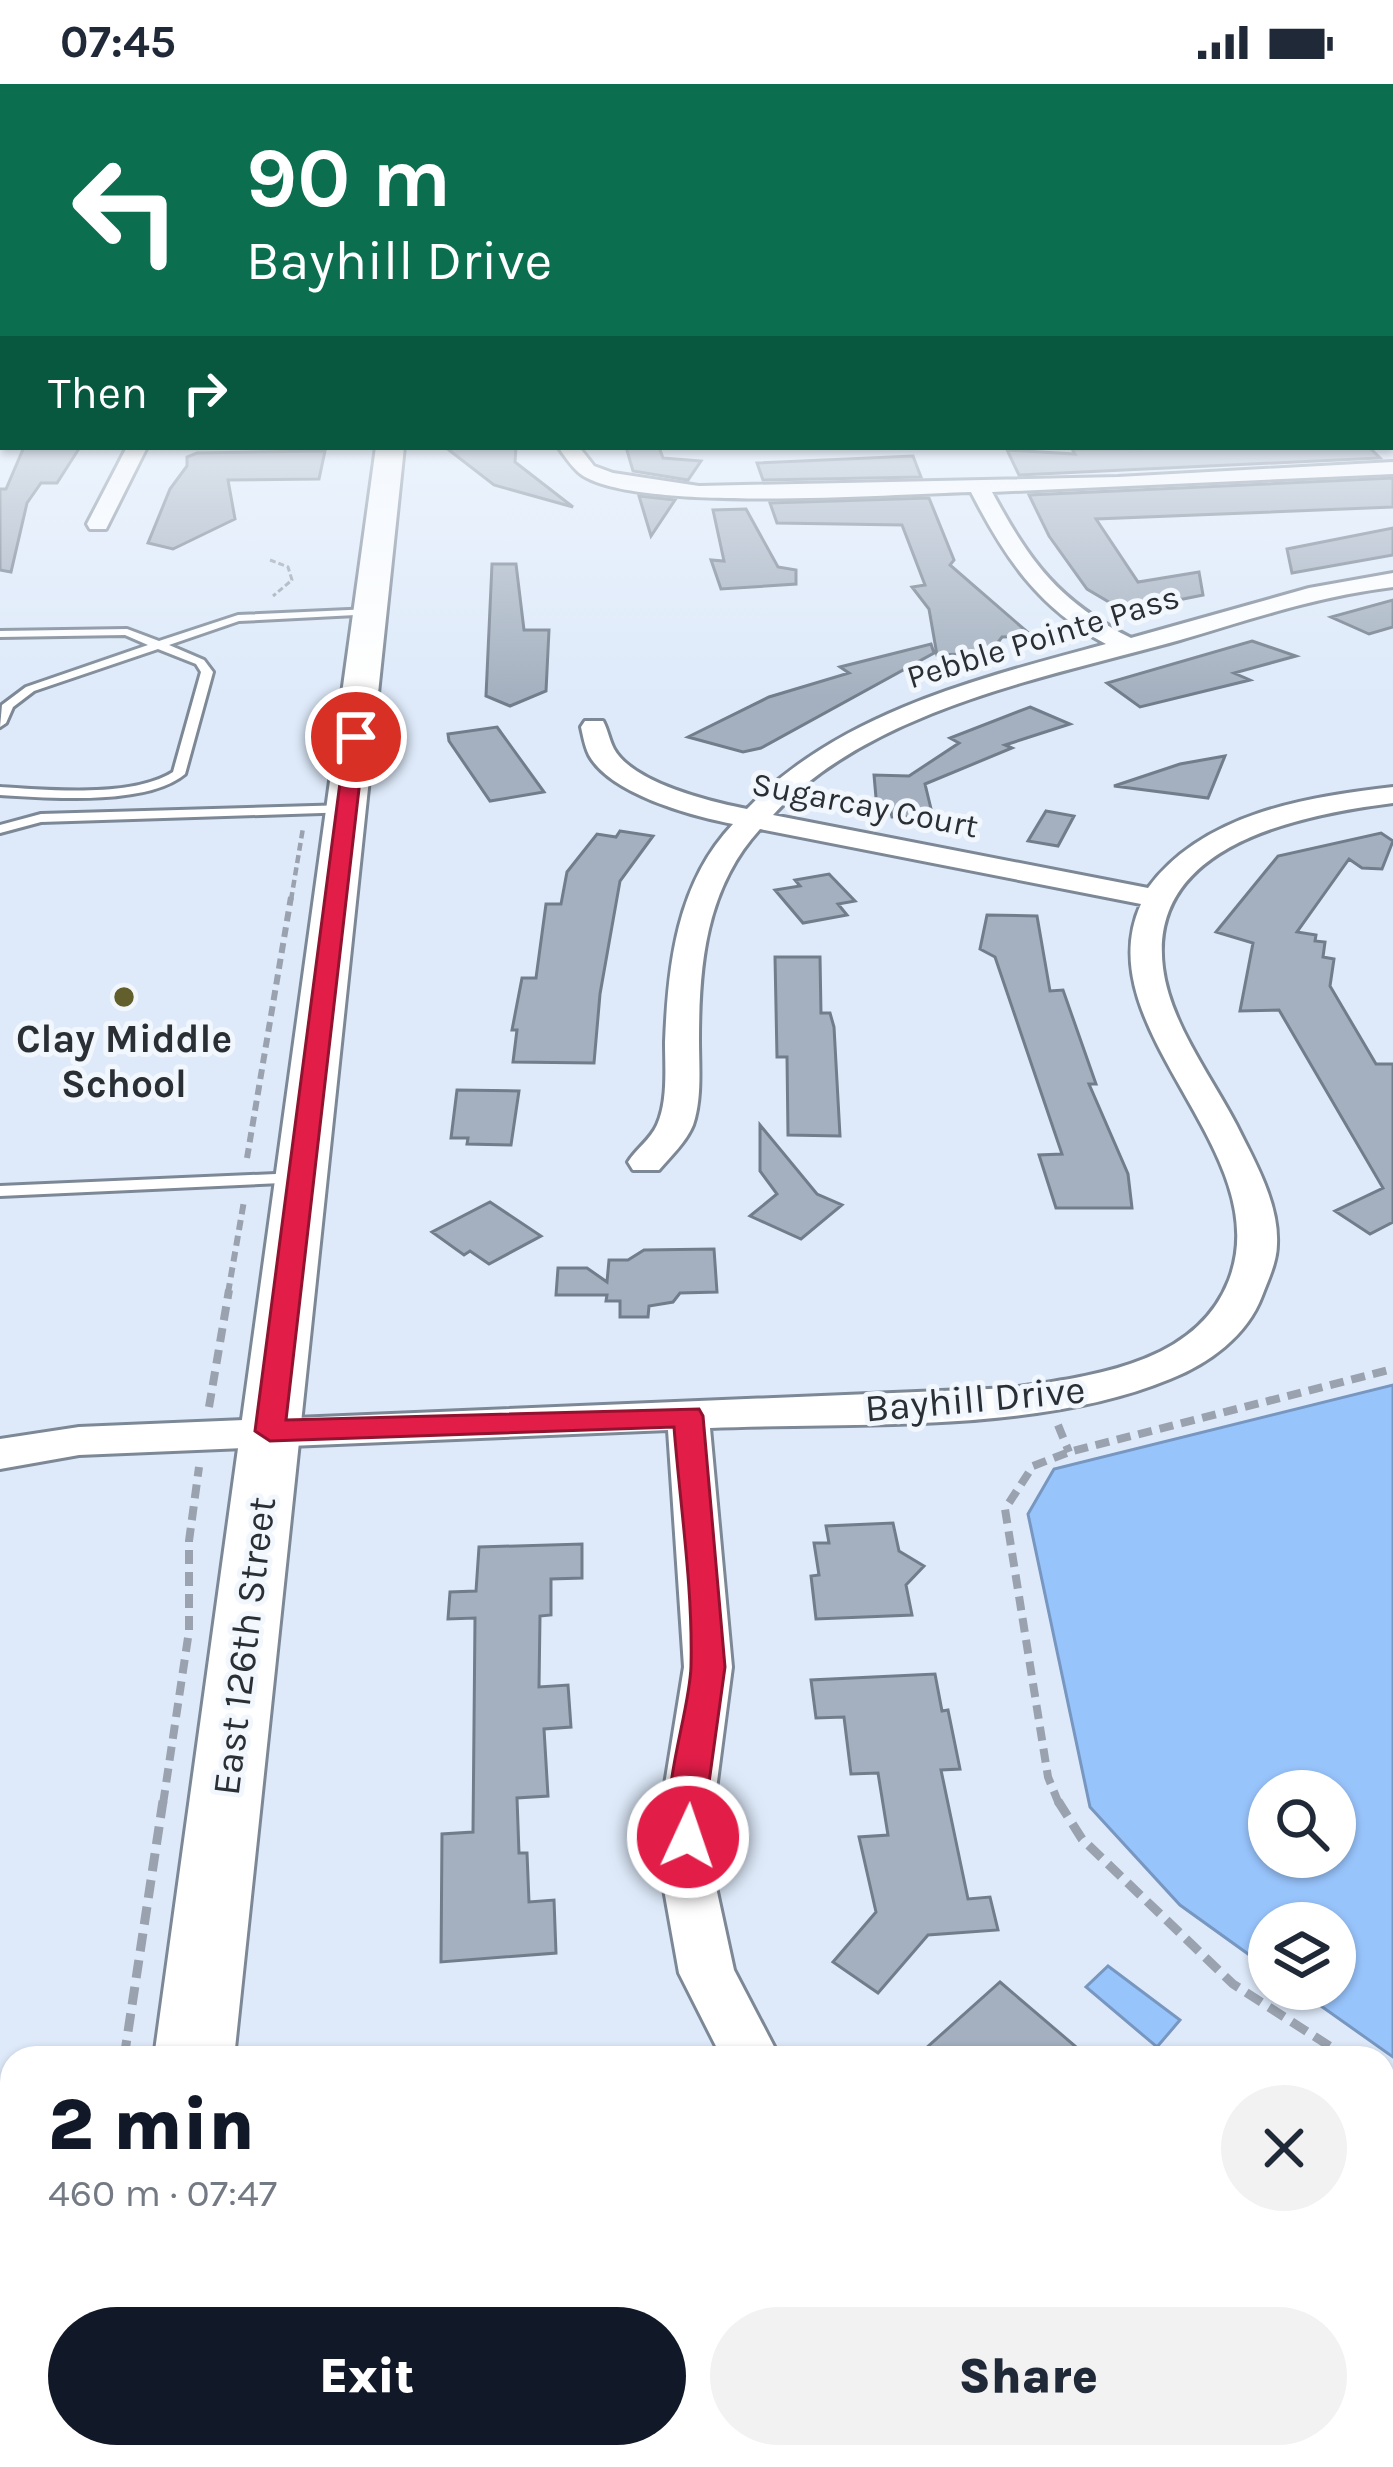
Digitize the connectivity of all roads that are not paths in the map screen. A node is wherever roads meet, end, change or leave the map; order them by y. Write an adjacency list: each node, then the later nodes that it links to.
1 (123, 474): 6 (street)
2 (387, 474): 8 (street, East 126th Street)
3 (603, 474): 5 (street)
4 (1250, 474): 5 (street)
5 (978, 486): 11 (street)
6 (98, 524)
7 (1393, 580): 11 (street, Pebble Pointe Pass)
8 (370, 612): 10 (lane); 16 (street, East 126th Street)
9 (0, 634): 10 (lane)
10 (160, 643): 12 (lane); 14 (lane)
11 (1128, 646): 17 (street, Pebble Pointe Pass)
12 (0, 723)
13 (594, 728): 17 (street, Sugarcay Court)
14 (0, 791)
15 (1393, 795): 19 (street)
16 (328, 809): 18 (lane); 21 (street, East 126th Street)
17 (753, 820): 19 (street, Sugarcay Court); 20 (street, Pebble Pointe Pass)
18 (0, 829)
19 (1155, 898): 23 (street, Bayhill Drive)
20 (646, 1162)
21 (303, 1178): 22 (lane); 24 (street, East 126th Street)
22 (0, 1191)
23 (688, 1416): 24 (street, Bayhill Drive); 27 (street)
24 (270, 1431): 25 (street, Bayhill Drive); 26 (street, East 126th Street)
25 (0, 1454)
26 (195, 2046)
27 (745, 2046)

